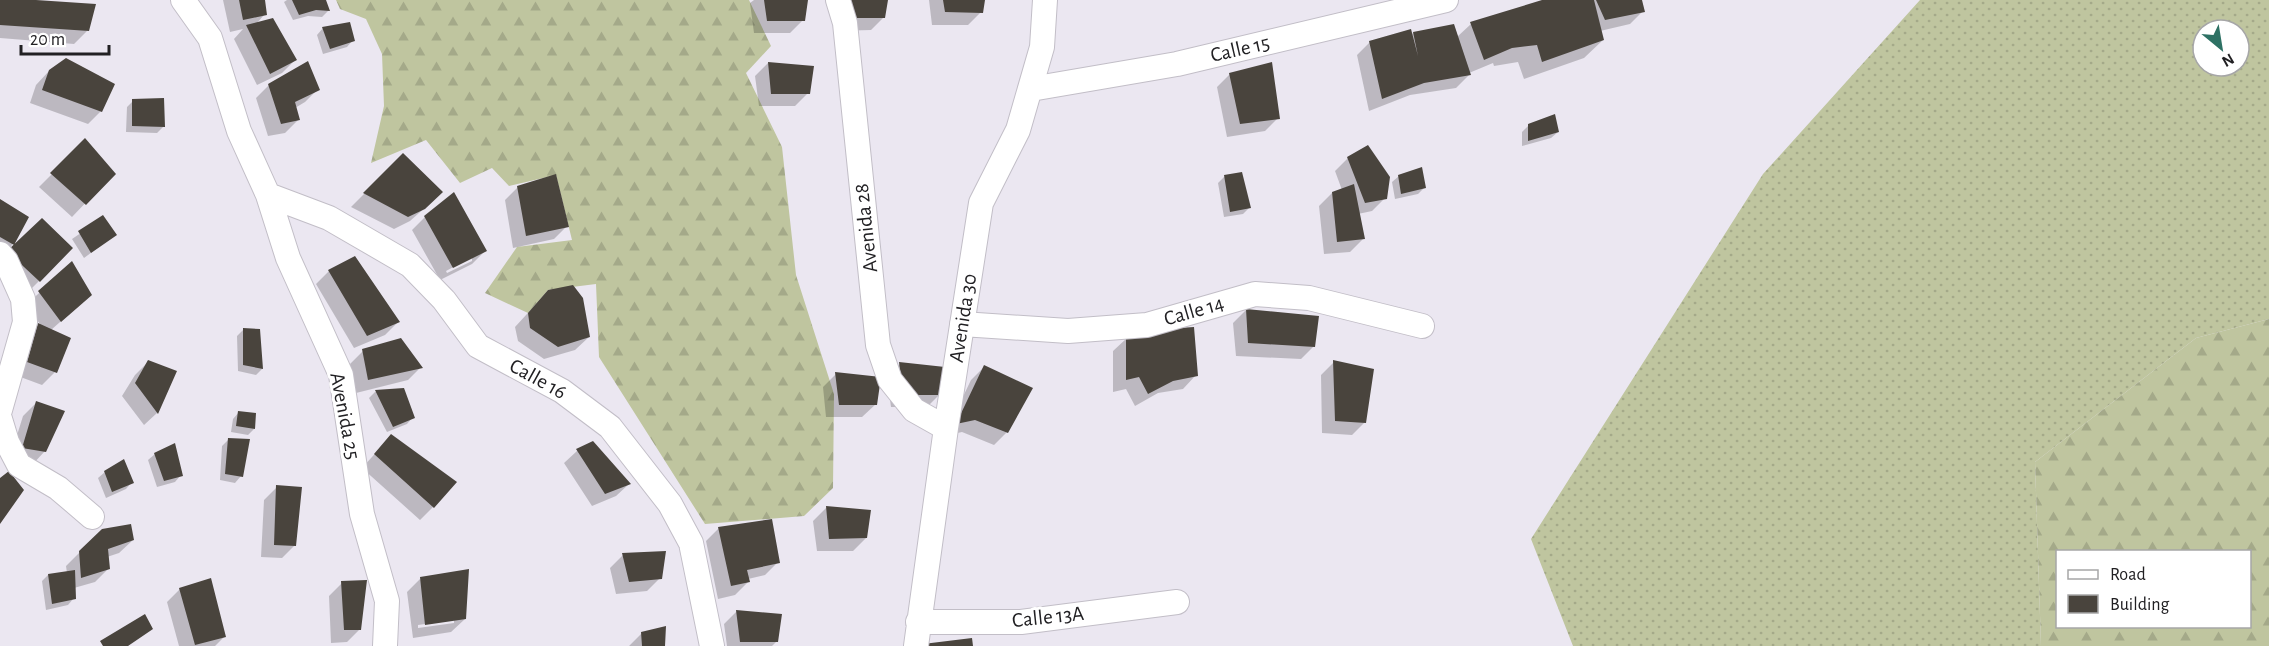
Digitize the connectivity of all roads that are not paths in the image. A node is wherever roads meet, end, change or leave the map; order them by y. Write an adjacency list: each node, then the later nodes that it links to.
1 (183, 0): 6 (street, Avenida 25)
2 (838, 0): 12 (street, Avenida 28)
3 (1045, 0): 5 (street, Avenida 30)
4 (1446, 0): 5 (street, Calle 15)
5 (1031, 89): 8 (street, Avenida 30)
6 (267, 195): 16 (street, Avenida 25); 17 (street, Calle 16)
7 (0, 254): 10 (street)
8 (962, 324): 9 (street, Calle 14); 12 (street, Avenida 30)
9 (1422, 326)
10 (0, 410)
11 (0, 418): 13 (street)
12 (946, 428): 15 (street, Avenida 30)
13 (92, 518)
14 (1177, 602): 15 (street, Calle 13A)
15 (918, 622): 18 (street, Avenida 30)
16 (385, 646)
17 (712, 646)
18 (916, 646)

